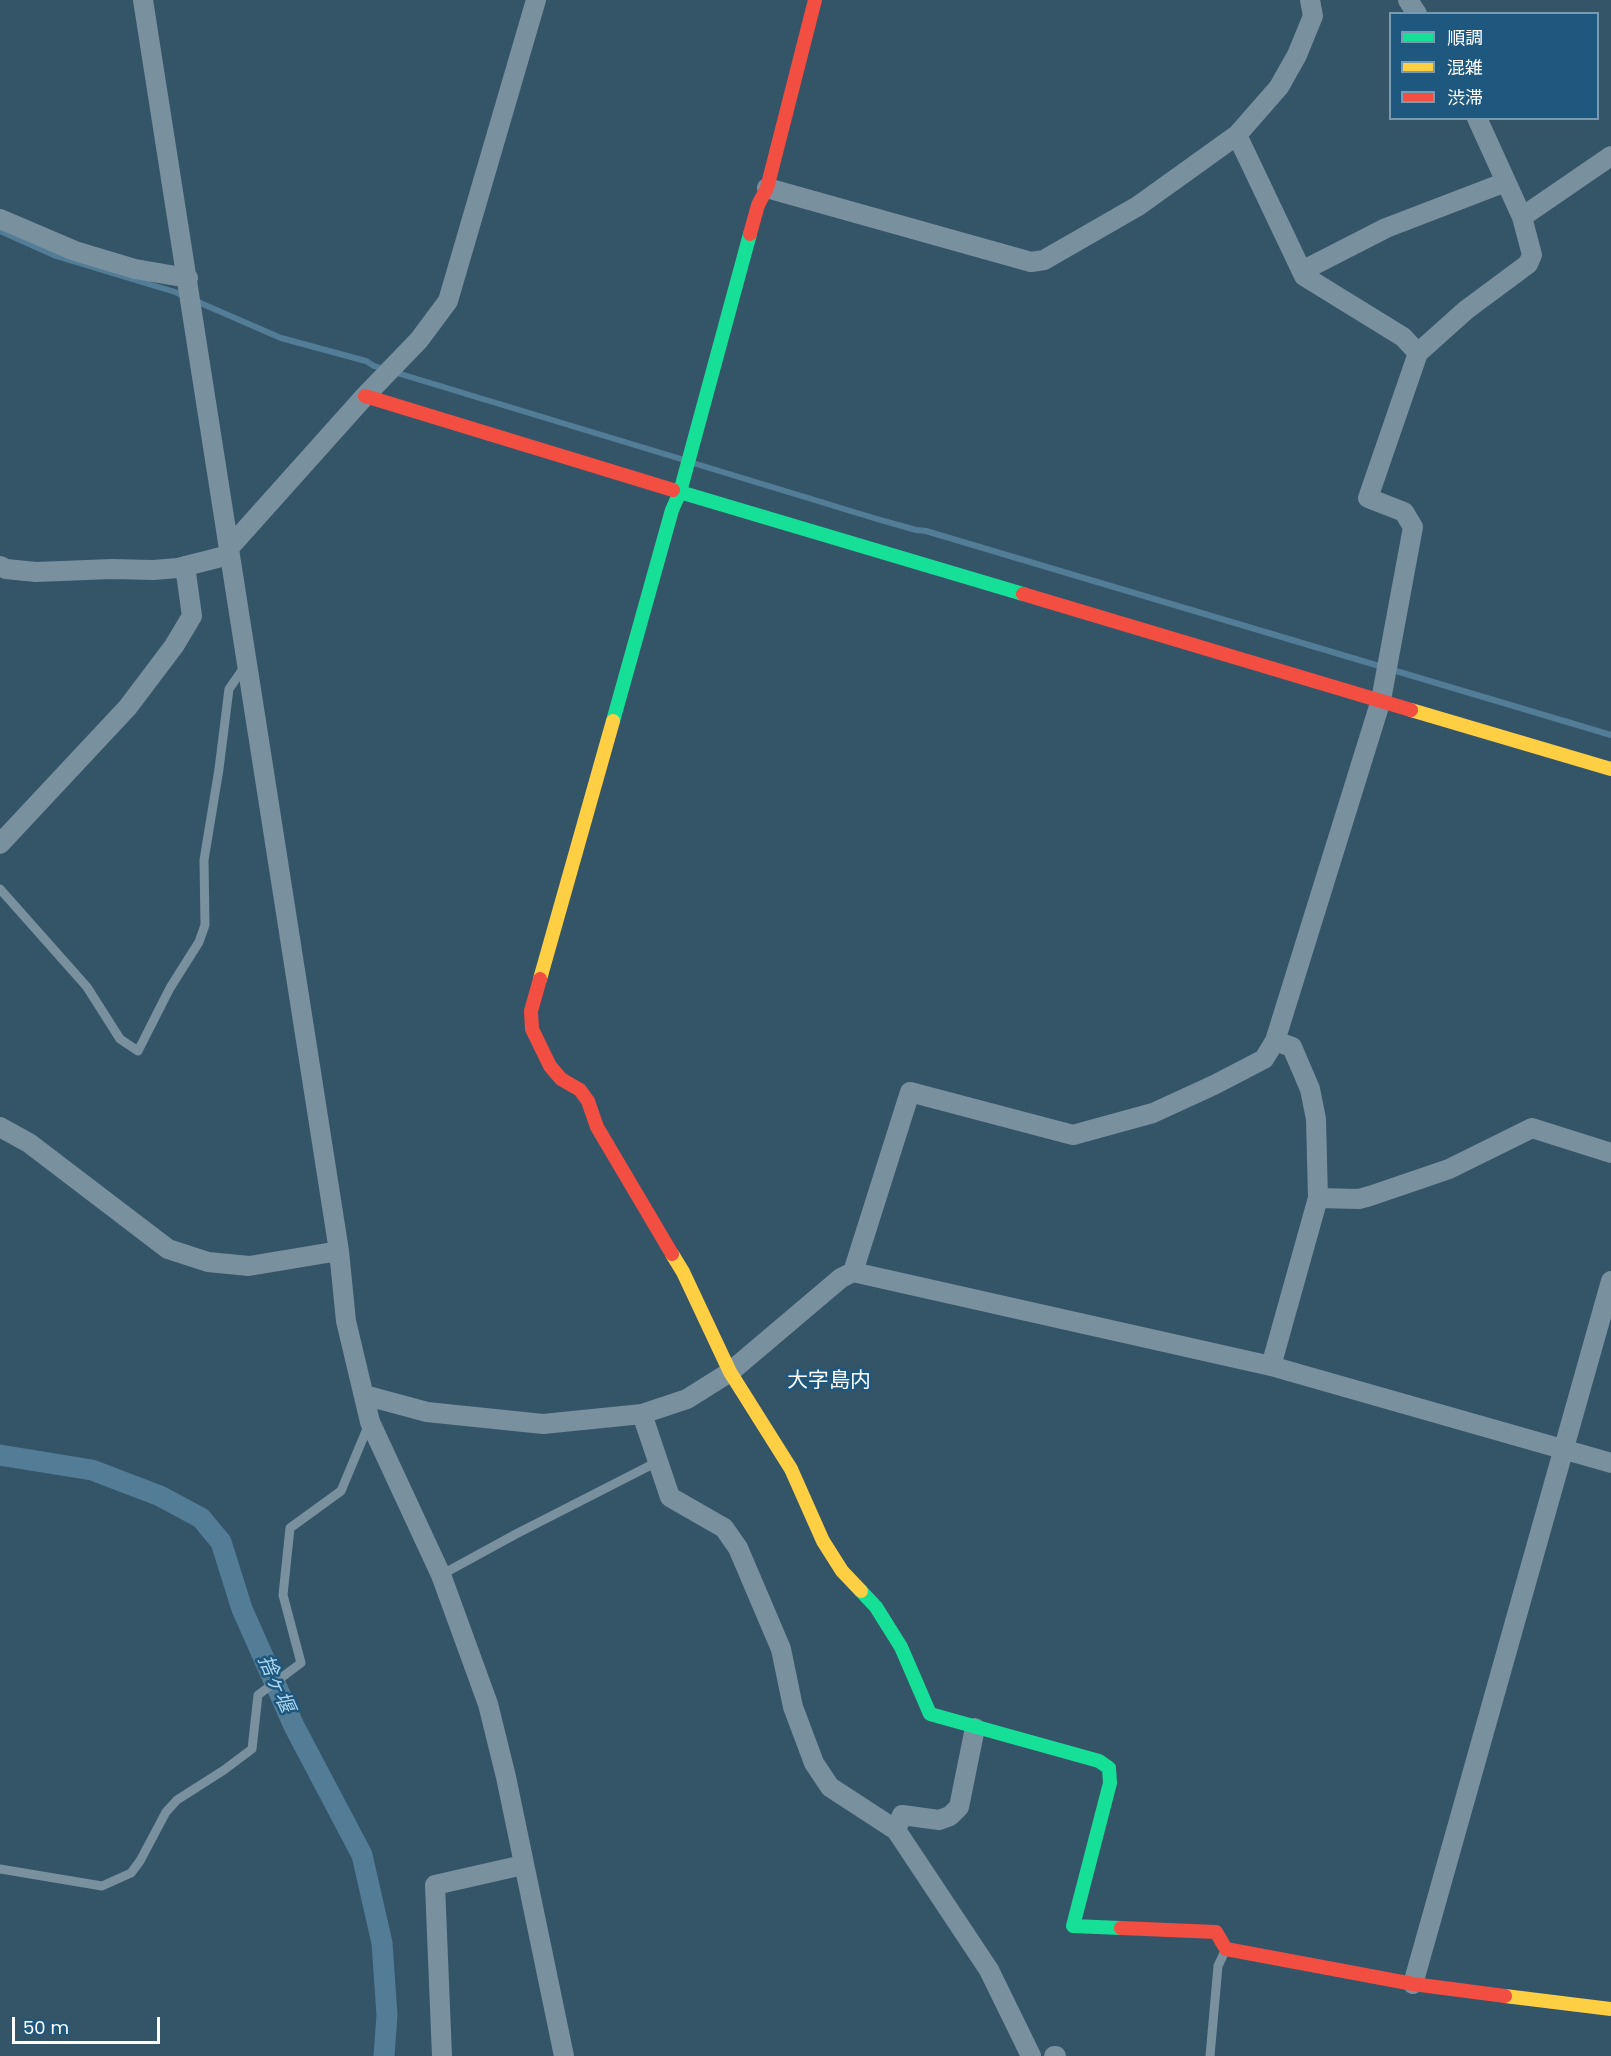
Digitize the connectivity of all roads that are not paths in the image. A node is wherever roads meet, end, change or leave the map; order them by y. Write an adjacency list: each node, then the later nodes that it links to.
1 (143, 0): 13 (street)
2 (536, 0): 15 (street)
3 (815, 0): 9 (street)
4 (1310, 0): 6 (street)
5 (1478, 120): 8 (street)
6 (1237, 135): 9 (street); 12 (street)
7 (1609, 160): 10 (street)
8 (1506, 182): 10 (street); 12 (street)
9 (767, 188): 16 (street)
10 (1522, 217): 14 (street)
11 (0, 219): 13 (street)
12 (1302, 271): 14 (street)
13 (188, 278): 17 (street)
14 (1418, 353): 21 (street)
15 (365, 396): 16 (street); 17 (street)
16 (680, 492): 21 (street); 33 (street)
17 (229, 551): 19 (street); 20 (street)
18 (0, 566): 19 (street)
19 (185, 566): 23 (street)
20 (246, 664): 24 (lane); 29 (street)
21 (1381, 700): 22 (street); 25 (street)
22 (1611, 769)
23 (0, 844)
24 (0, 889)
25 (1275, 1041): 28 (street); 30 (street)
26 (0, 1127): 29 (street)
27 (1611, 1153): 28 (street)
28 (1318, 1198): 32 (street)
29 (339, 1251): 34 (street)
30 (853, 1272): 32 (street); 33 (street)
31 (1611, 1281): 37 (street)
32 (1271, 1366): 37 (street)
33 (730, 1372): 35 (street); 41 (street)
34 (364, 1395): 35 (street); 36 (street)
35 (642, 1413): 38 (street)
36 (370, 1422): 40 (street); 44 (lane)
37 (1564, 1449): 39 (street); 46 (street)
38 (658, 1461): 40 (lane); 42 (street)
39 (1611, 1463)
40 (441, 1575): 43 (street)
41 (975, 1728): 42 (street); 45 (street)
42 (896, 1830): 50 (street)
43 (523, 1864): 48 (street); 49 (street)
44 (0, 1869)
45 (1226, 1949): 46 (street); 51 (lane)
46 (1413, 1984): 47 (street)
47 (1611, 2009)
48 (442, 2056)
49 (564, 2056)
50 (1031, 2056)
51 (1210, 2056)

